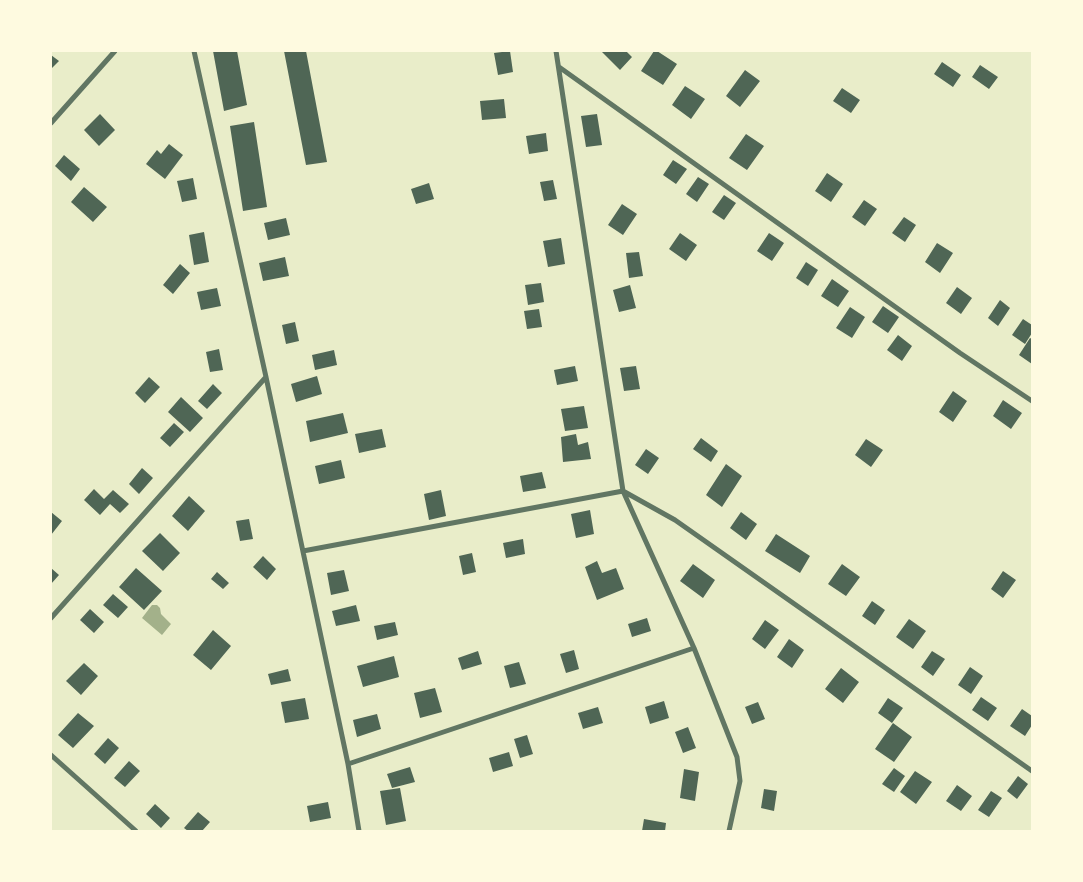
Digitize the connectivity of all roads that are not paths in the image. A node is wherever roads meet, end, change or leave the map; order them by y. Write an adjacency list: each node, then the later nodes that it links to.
1 (115, 51): 5 (street)
2 (194, 51): 6 (street)
3 (556, 51): 4 (street)
4 (559, 67): 7 (street); 8 (street)
5 (51, 124)
6 (266, 377): 9 (street); 10 (street)
7 (1032, 401)
8 (623, 491): 9 (street); 11 (street); 14 (street)
9 (303, 551): 13 (street)
10 (51, 618)
11 (694, 648): 13 (street); 17 (street)
12 (51, 755): 15 (street)
13 (348, 764): 16 (street)
14 (1032, 772)
15 (136, 831)
16 (359, 831)
17 (730, 831)

